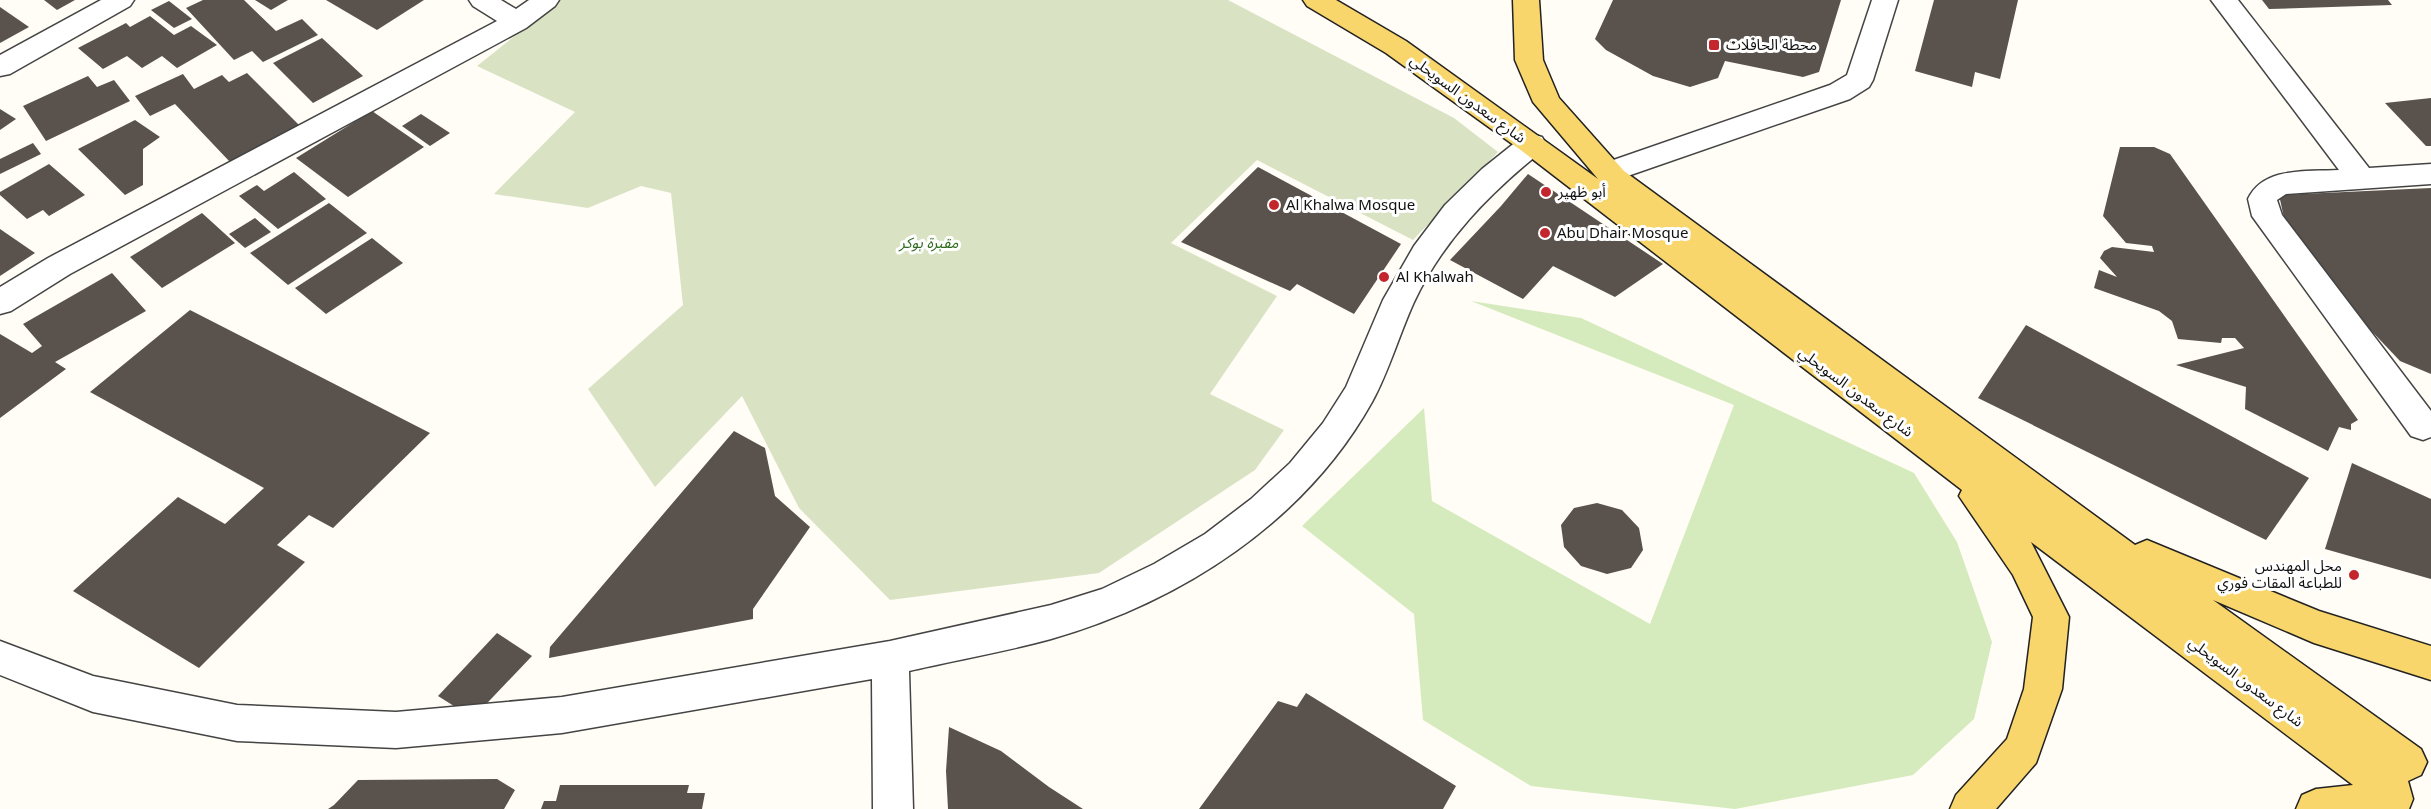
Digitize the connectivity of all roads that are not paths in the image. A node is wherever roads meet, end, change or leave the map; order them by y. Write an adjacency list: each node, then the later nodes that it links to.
1 (121, 0): 9 (street)
2 (482, 0): 8 (street)
3 (546, 0): 8 (street)
4 (1316, 0): 10 (main road, شارع سعدون السويحلي)
5 (1526, 0): 11 (main road)
6 (1886, 0): 11 (street)
7 (2224, 0): 13 (street)
8 (517, 22): 14 (street)
9 (0, 67)
10 (1532, 144): 16 (main road, شارع سعدون السويحلي); 19 (street)
11 (1609, 172): 17 (main road)
12 (2431, 174): 13 (street)
13 (2362, 178): 15 (street)
14 (0, 302)
15 (2423, 426)
16 (1922, 441): 21 (main road, شارع سعدون السويحلي); 23 (main road)
17 (2031, 490): 20 (main road); 21 (main road)
18 (0, 658): 19 (street)
19 (890, 658): 22 (street)
20 (2431, 663)
21 (2404, 783): 24 (main road)
22 (893, 809)
23 (1970, 809)
24 (2316, 809)

